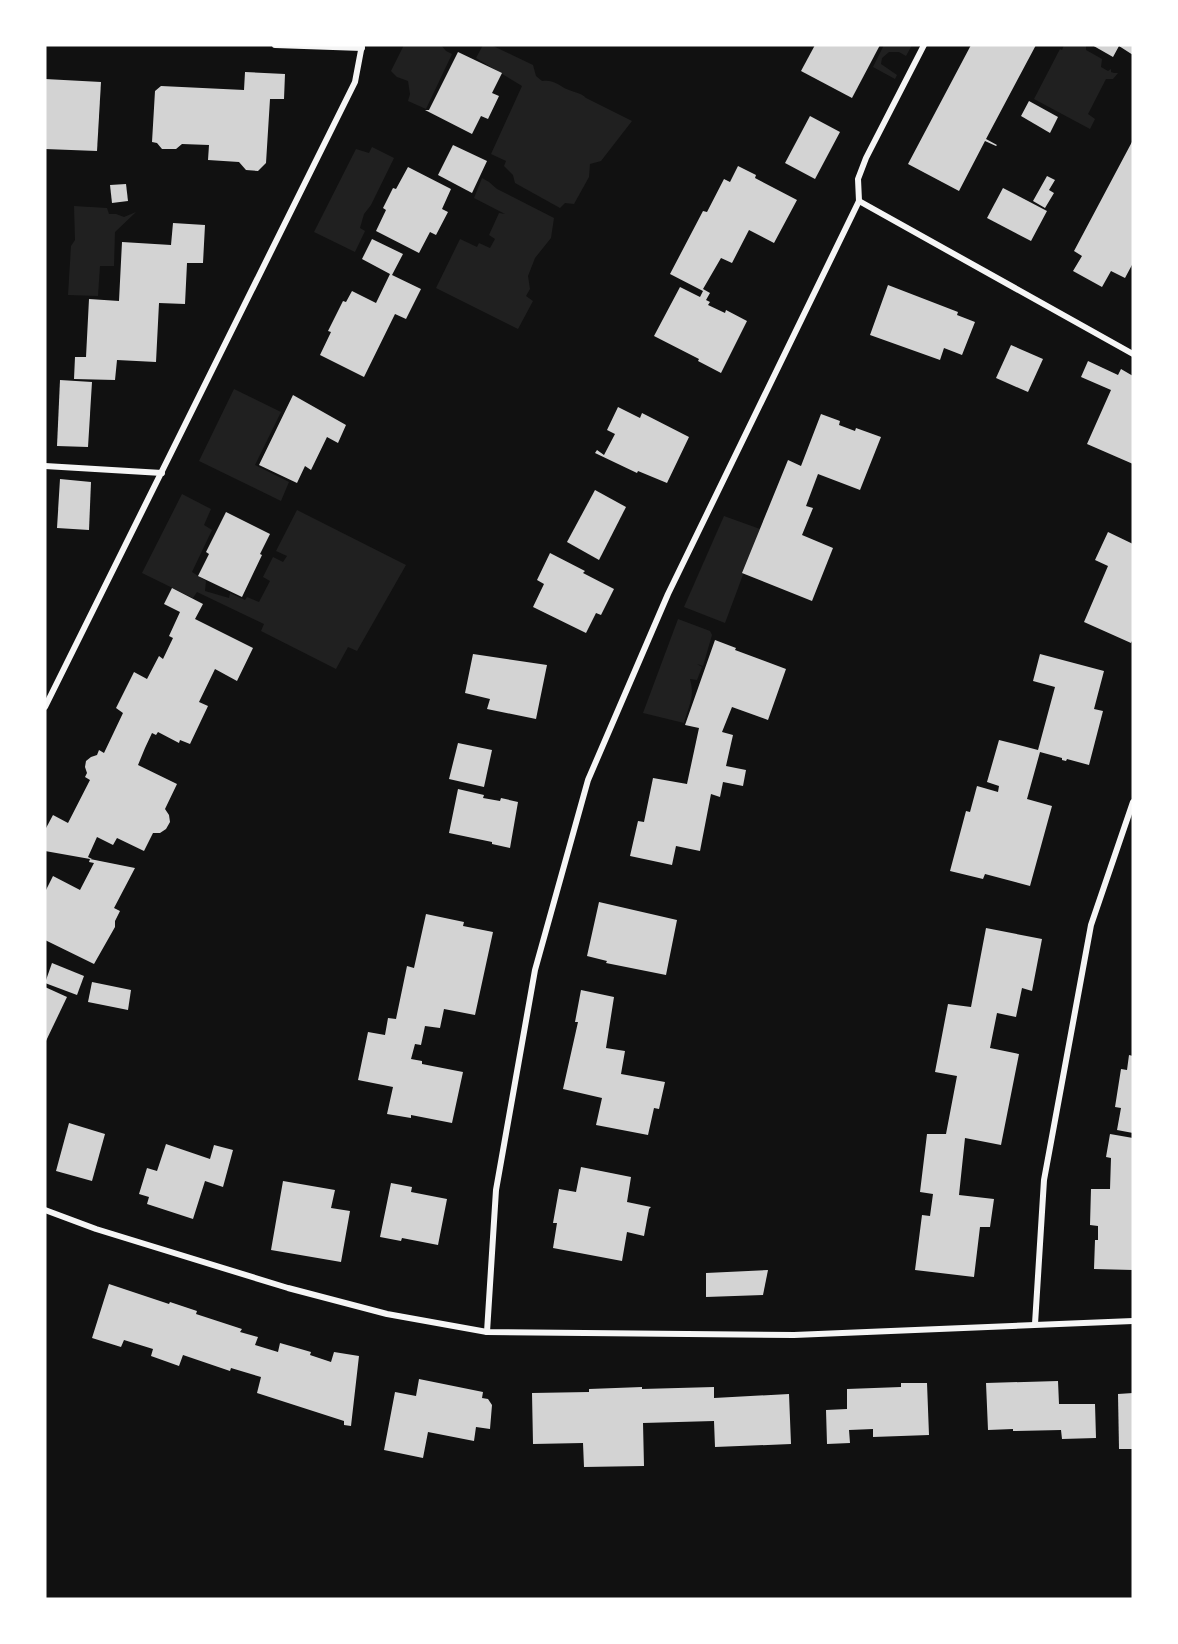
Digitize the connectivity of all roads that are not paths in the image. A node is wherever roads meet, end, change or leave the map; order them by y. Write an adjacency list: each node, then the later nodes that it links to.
1 (275, 45): 3 (street)
2 (924, 45): 4 (street)
3 (362, 46): 7 (street)
4 (859, 201): 5 (street); 13 (street)
5 (1133, 354)
6 (45, 466): 7 (street)
7 (162, 473): 8 (street)
8 (45, 707)
9 (1133, 802): 12 (street)
10 (45, 1210): 13 (street)
11 (1133, 1321): 12 (street)
12 (1035, 1324): 13 (street)
13 (487, 1332)

